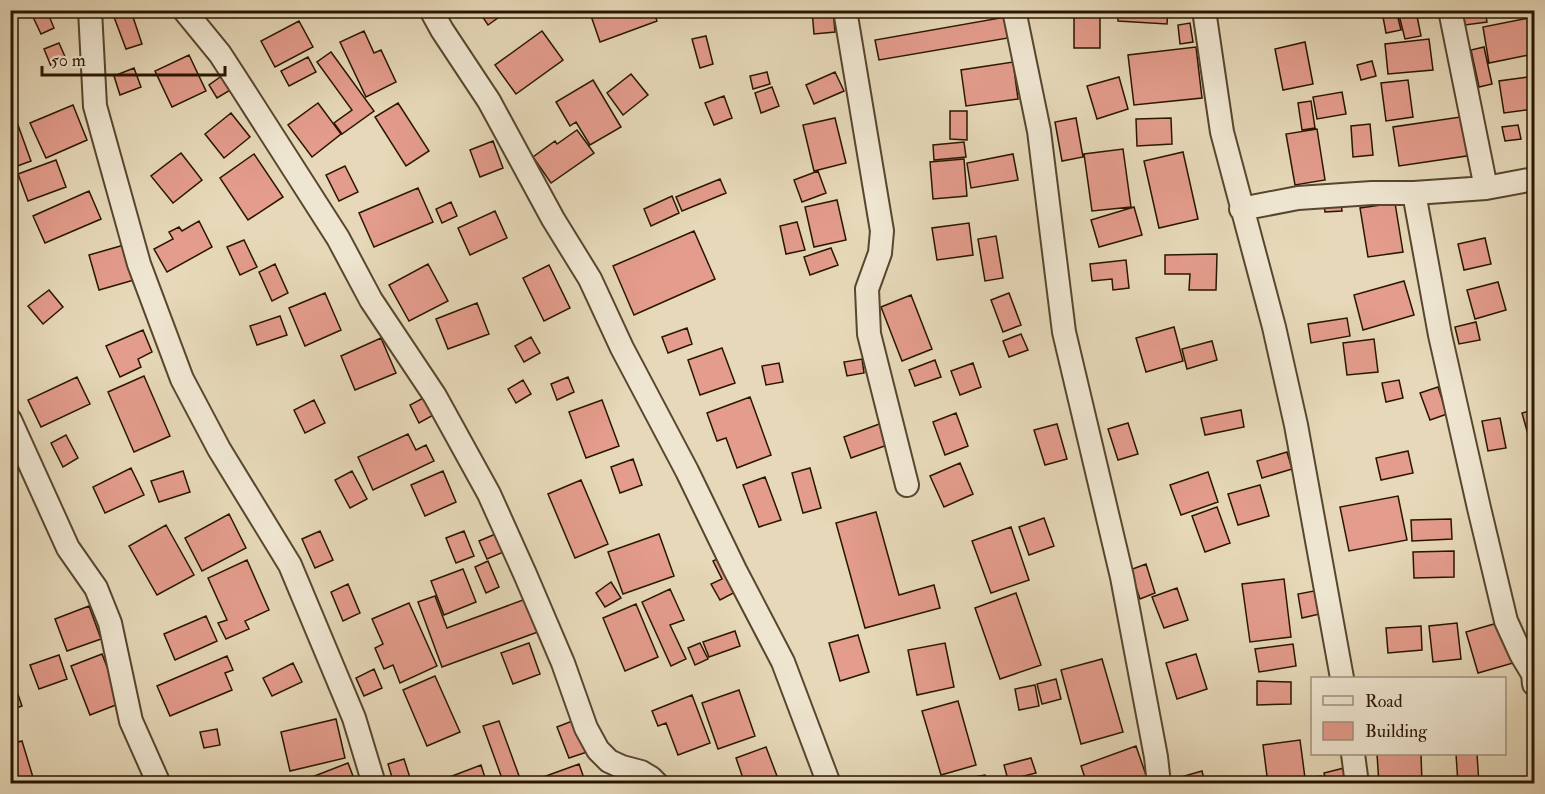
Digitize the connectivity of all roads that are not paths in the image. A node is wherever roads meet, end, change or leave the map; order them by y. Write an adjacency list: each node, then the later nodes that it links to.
1 (90, 10): 18 (street)
2 (184, 10): 19 (street)
3 (430, 10): 20 (street)
4 (845, 10): 13 (street)
5 (1014, 10): 21 (street)
6 (1204, 10): 11 (street)
7 (1450, 10): 9 (street)
8 (1534, 178): 9 (street)
9 (1486, 188): 10 (street)
10 (1414, 193): 11 (street); 15 (street)
11 (1241, 209): 14 (street)
12 (10, 420): 17 (street)
13 (907, 485)
14 (1342, 677)
15 (1534, 677)
16 (1353, 755): 22 (street)
17 (159, 783)
18 (374, 783)
19 (657, 783)
20 (829, 783)
21 (1159, 783)
22 (1358, 783)

